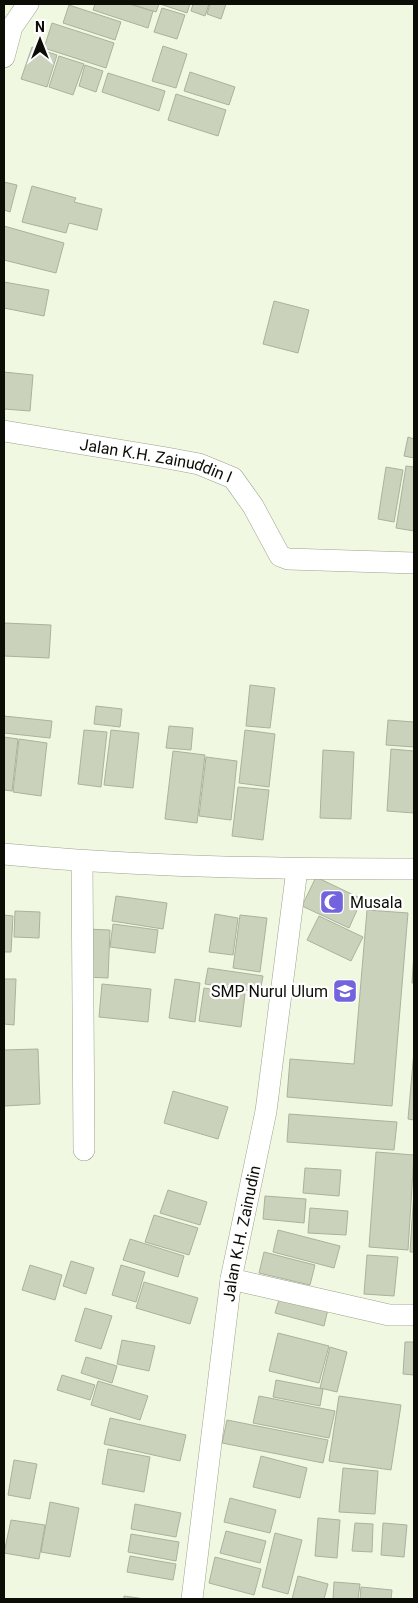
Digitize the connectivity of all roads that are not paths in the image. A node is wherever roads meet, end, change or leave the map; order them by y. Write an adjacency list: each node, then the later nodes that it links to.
1 (28, 4): 2 (street)
2 (4, 57)
3 (4, 431): 4 (street, Jalan K.H. Zainuddin I)
4 (414, 563)
5 (4, 854): 6 (street)
6 (82, 861): 8 (street); 9 (street)
7 (414, 869): 8 (street)
8 (297, 870): 10 (street, Jalan K.H. Zainudin)
9 (84, 1150)
10 (231, 1278): 11 (street); 12 (street, Jalan K.H. Zainudin)
11 (414, 1316)
12 (192, 1599)

